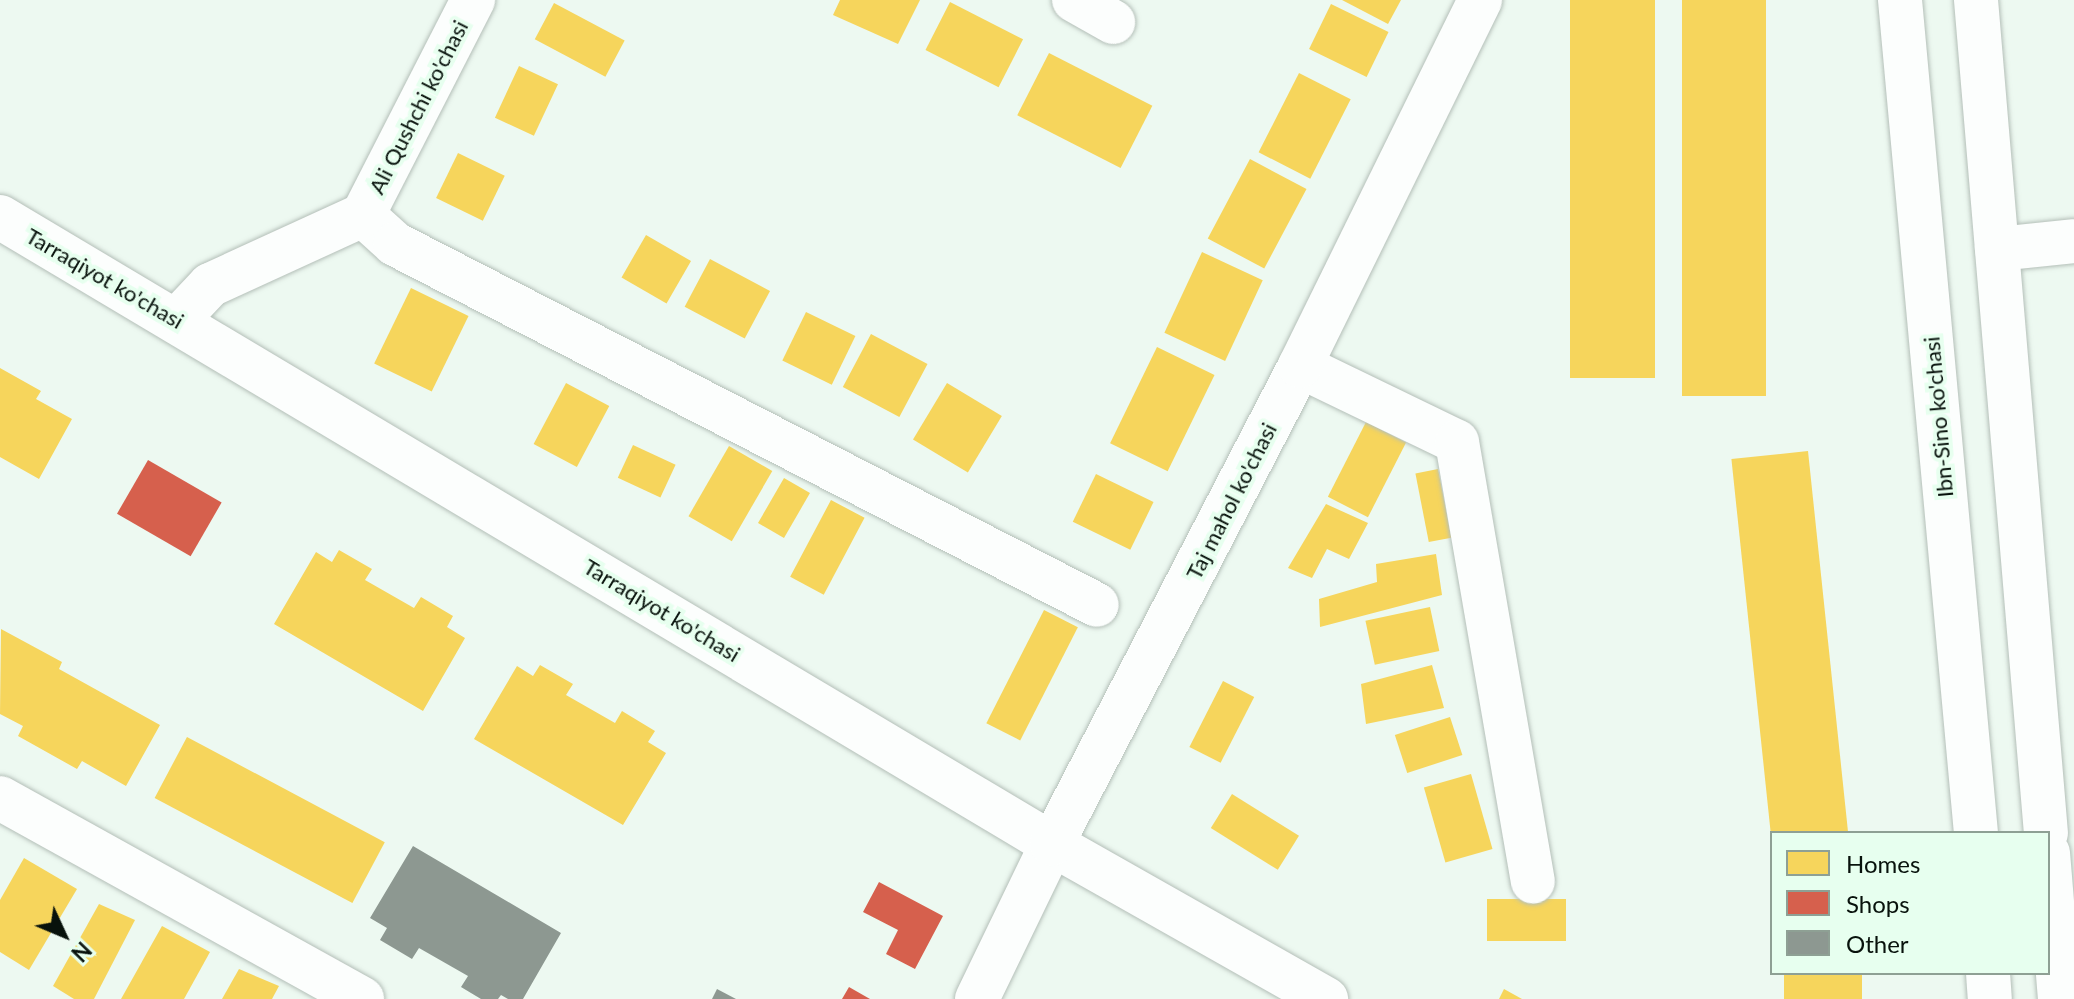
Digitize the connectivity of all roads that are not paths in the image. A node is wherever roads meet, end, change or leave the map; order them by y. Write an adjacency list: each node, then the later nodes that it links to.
1 (473, 0): 7 (street, Ali Qushchi ko'chasi)
2 (1074, 0): 6 (street)
3 (1480, 0): 12 (street, Taj mahol ko'chasi)
4 (1900, 0): 15 (street, Ibn-Sino ko'chasi)
5 (1976, 0): 10 (street)
6 (1113, 22)
7 (363, 215): 11 (street); 13 (street)
8 (0, 217): 11 (street, Tarraqiyot ko'chasi)
9 (2074, 241): 10 (street)
10 (1997, 249): 16 (street)
11 (177, 320): 17 (street, Tarraqiyot ko'chasi)
12 (1300, 366): 17 (street, Taj mahol ko'chasi); 19 (street)
13 (1097, 605)
14 (0, 798): 21 (street)
15 (1976, 831)
16 (2046, 831)
17 (1052, 844): 22 (street, Taj mahol ko'chasi); 23 (street, Tarraqiyot ko'chasi)
18 (2050, 877): 25 (street)
19 (1533, 881)
20 (1988, 975): 24 (street)
21 (362, 999)
22 (977, 999)
23 (1326, 999)
24 (1990, 999)
25 (2060, 999)

